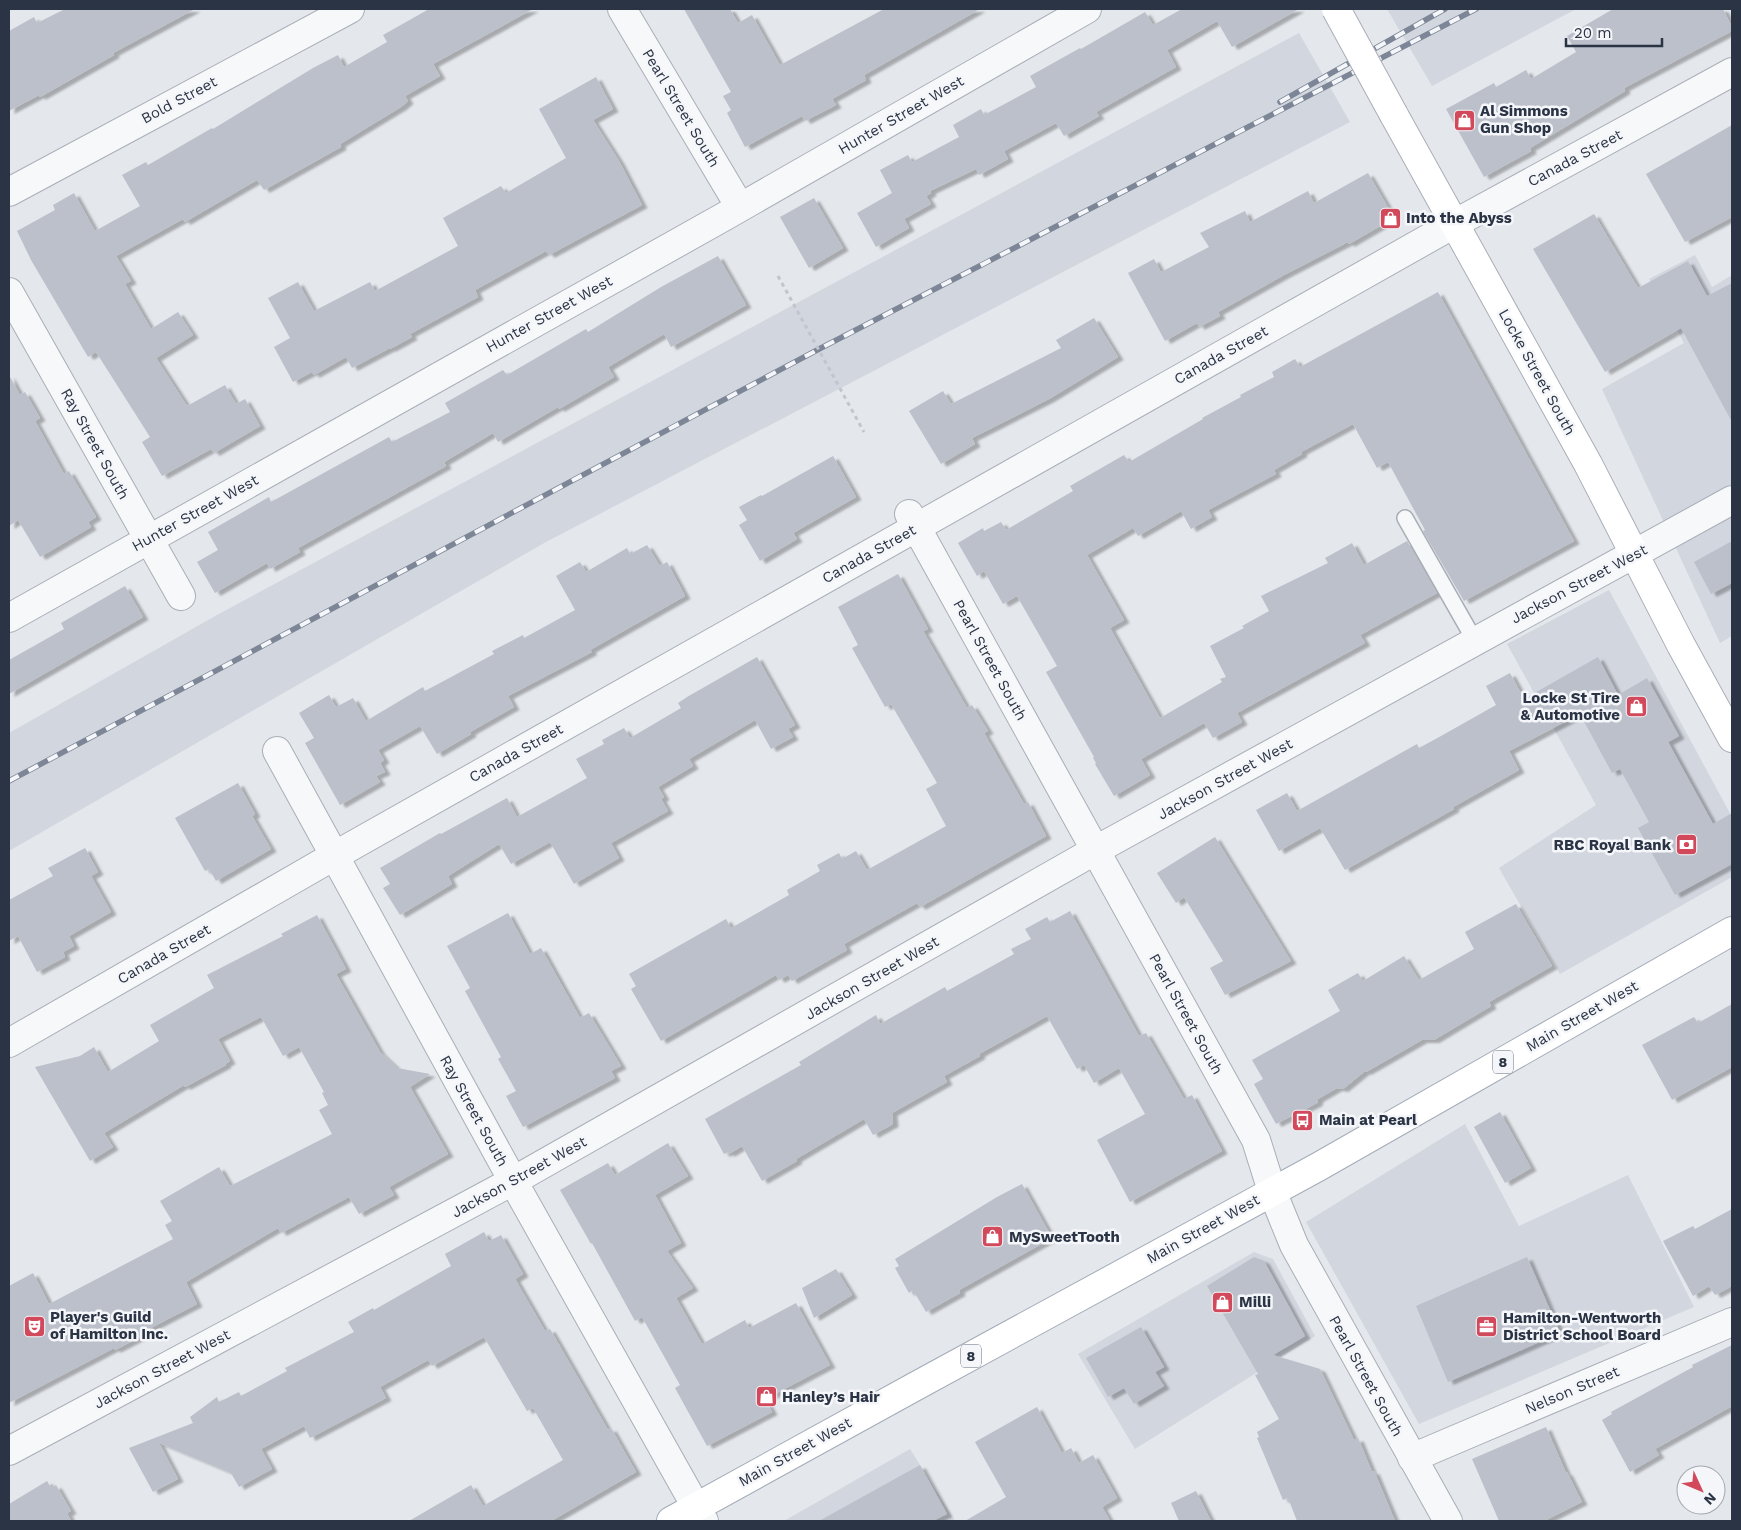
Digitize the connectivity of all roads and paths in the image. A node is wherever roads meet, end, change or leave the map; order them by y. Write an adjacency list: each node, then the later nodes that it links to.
1 (350, 9): 6 (street, Bold Street)
2 (622, 9): 7 (street, Pearl Street South)
3 (1087, 9): 7 (street, Hunter Street West)
4 (1336, 9): 8 (main road, Locke Street South, bridge)
5 (1732, 72): 8 (street, Canada Street)
6 (9, 192)
7 (740, 207): 15 (street, Hunter Street West)
8 (1454, 224): 14 (street, Canada Street); 16 (main road, Locke Street South)
9 (778, 276): 11 (path, bridge)
10 (9, 292): 15 (street, Ray Street South)
11 (864, 432)
12 (1732, 500): 16 (street, Jackson Street West)
13 (1405, 518): 19 (lane)
14 (912, 521): 22 (street, Pearl Street South); 23 (street, Canada Street)
15 (149, 539): 17 (street, Ray Street South); 18 (street, Hunter Street West)
16 (1634, 555): 19 (street, Jackson Street West); 20 (main road, Locke Street South)
17 (181, 596)
18 (9, 618)
19 (1475, 641): 22 (street, Jackson Street West)
20 (1732, 738)
21 (277, 751): 23 (street, Ray Street South)
22 (1096, 850): 26 (street, Jackson Street West); 27 (street, Pearl Street South)
23 (334, 856): 25 (street, Canada Street); 26 (street, Ray Street South)
24 (1732, 931): 27 (main road, Main Street West / 8)
25 (9, 1043)
26 (513, 1181): 29 (street, Jackson Street West); 31 (street, Ray Street South)
27 (1272, 1191): 30 (street, Pearl Street South); 31 (main road, Main Street West / 8)
28 (1732, 1322): 30 (street, Nelson Street)
29 (9, 1451)
30 (1412, 1458): 33 (street, Pearl Street South)
31 (700, 1514): 32 (main road, Main Street West / 8)
32 (671, 1521)
33 (1448, 1521)

